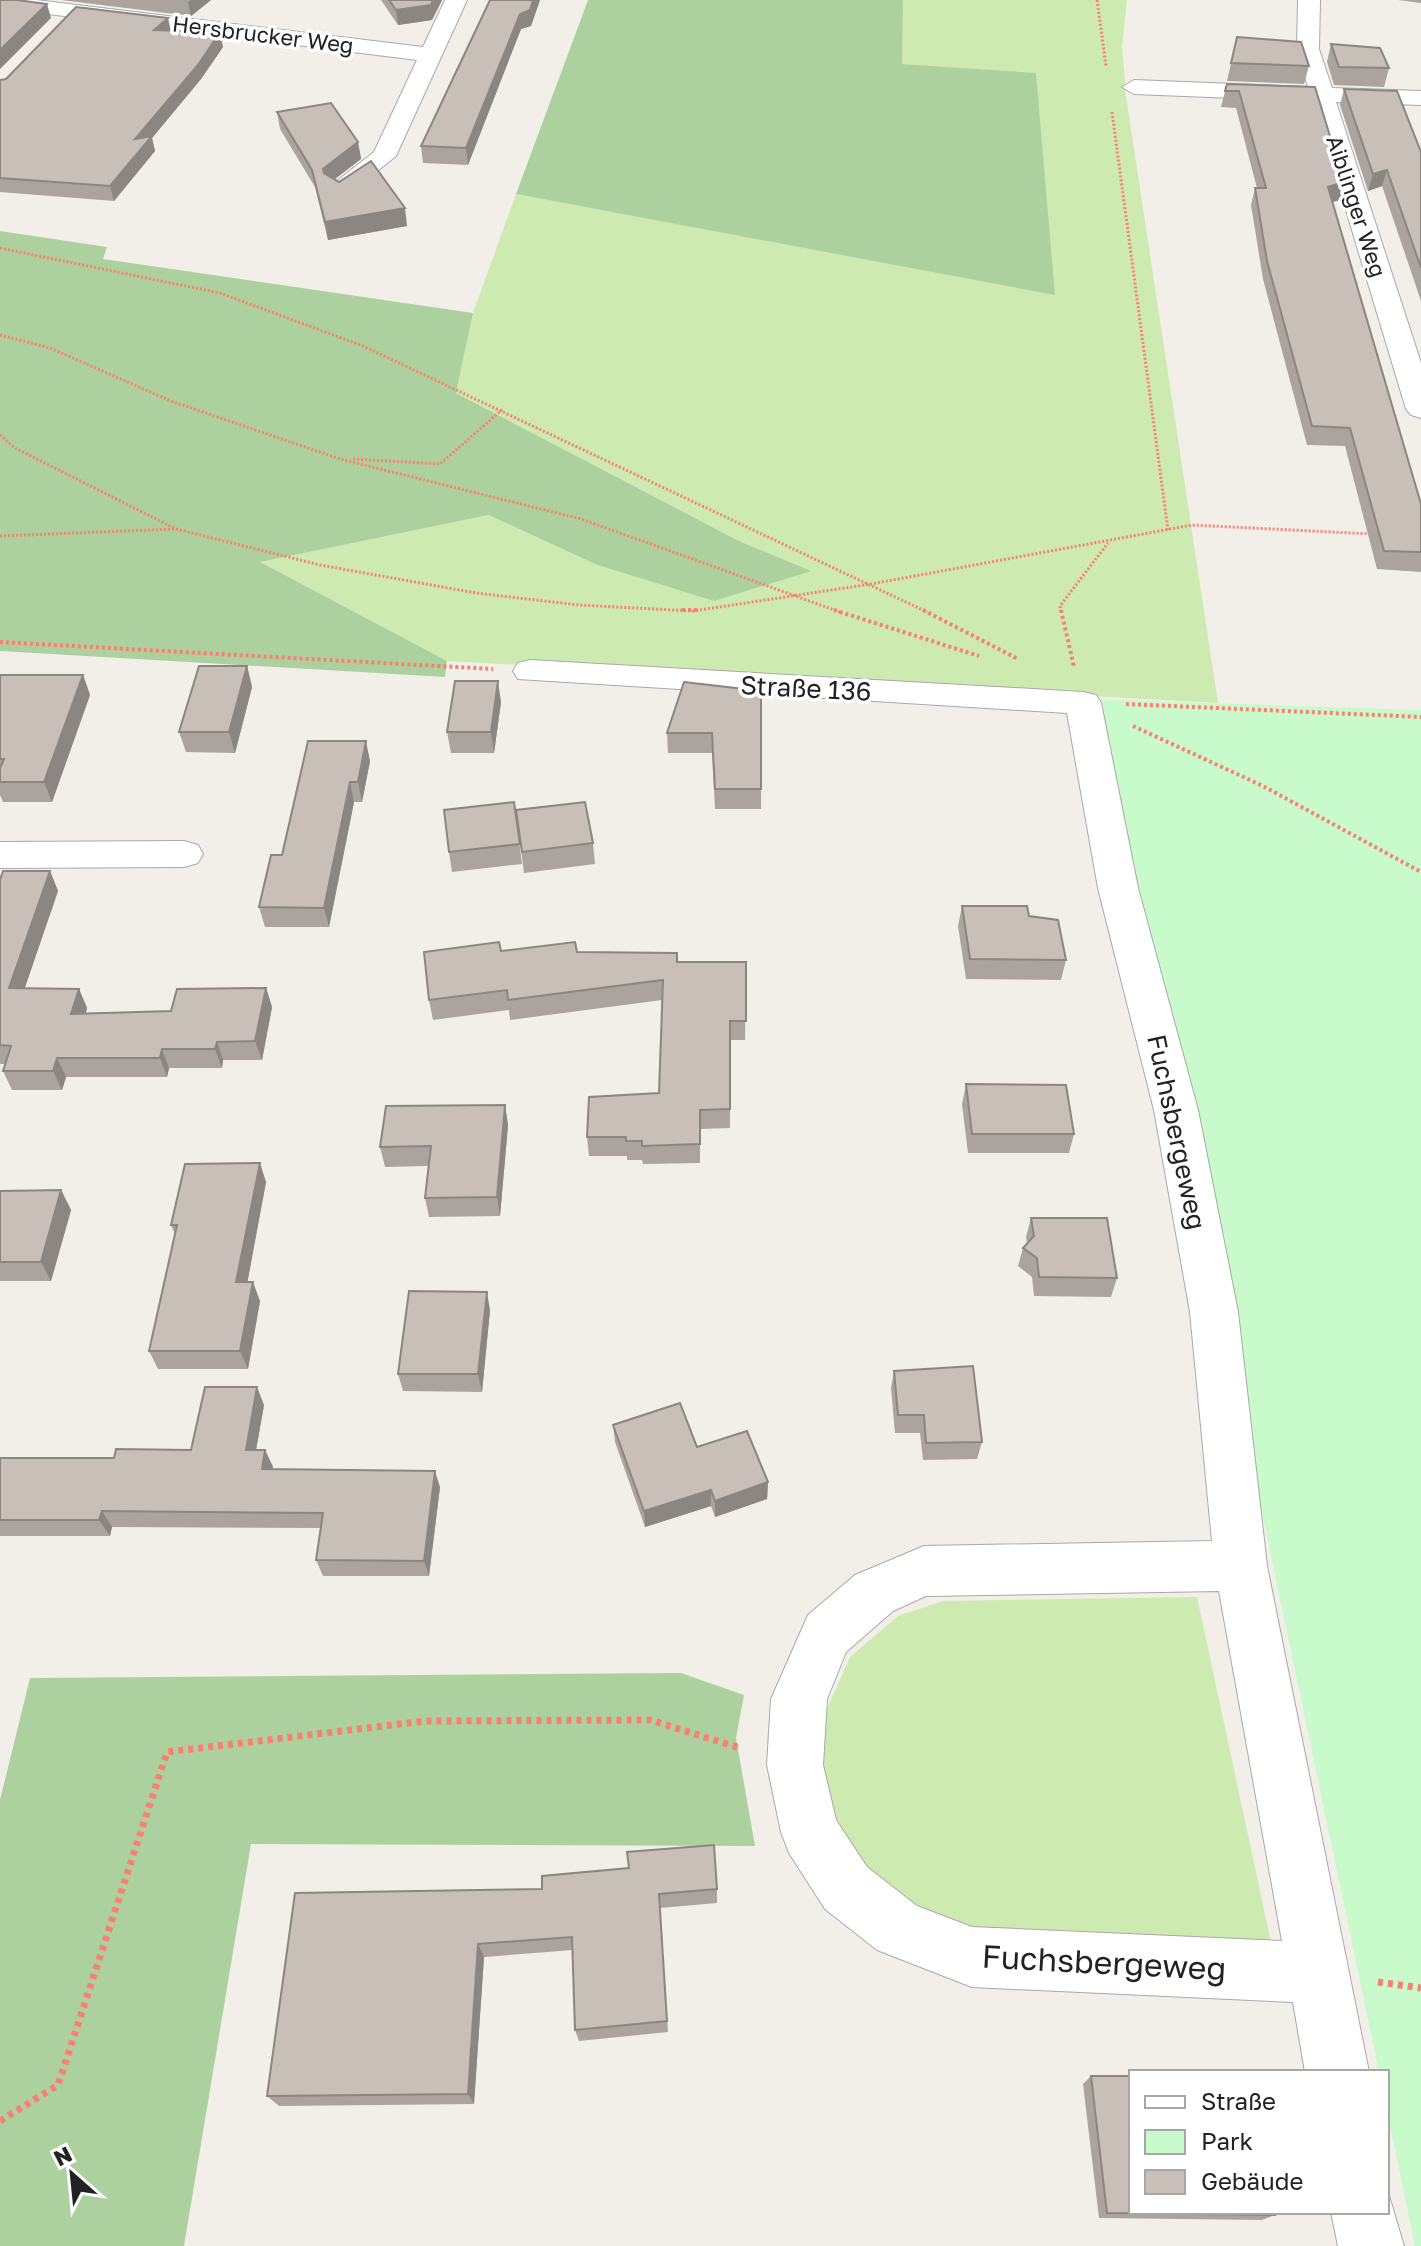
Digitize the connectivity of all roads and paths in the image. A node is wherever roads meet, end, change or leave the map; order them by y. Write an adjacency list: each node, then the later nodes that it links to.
1 (456, 0): 7 (street)
2 (1097, 0): 8 (path)
3 (1309, 0): 10 (street, Aiblinger Weg)
4 (0, 2): 5 (street, Hersbrucker Weg)
5 (74, 11): 6 (street); 7 (street, Hersbrucker Weg)
6 (53, 32)
7 (430, 55): 13 (street)
8 (1107, 70)
9 (1134, 87): 10 (street)
10 (1321, 95): 11 (street); 17 (street, Aiblinger Weg)
11 (1421, 98)
12 (1111, 100): 21 (path)
13 (341, 188)
14 (0, 248): 16 (path)
15 (0, 335): 19 (path)
16 (503, 409): 19 (path); 25 (path)
17 (1421, 409)
18 (0, 435): 20 (path)
19 (340, 459): 26 (path)
20 (176, 529): 23 (path); 26 (path)
21 (1168, 530): 22 (path); 24 (path)
22 (1375, 534)
23 (0, 536)
24 (1109, 542): 25 (path); 30 (path)
25 (871, 584): 26 (path); 30 (path)
26 (788, 596): 28 (path)
27 (0, 642): 29 (path)
28 (984, 658)
29 (530, 671): 30 (street, Straße 136)
30 (1083, 703): 31 (path); 34 (path); 35 (street, Fuchsbergeweg)
31 (1421, 717)
32 (184, 854): 33 (street)
33 (0, 855)
34 (1421, 872)
35 (1241, 1566): 36 (street, Fuchsbergeweg); 37 (street, Fuchsbergeweg)
36 (795, 1765): 37 (street, Fuchsbergeweg); 39 (path)
37 (1318, 1973): 38 (street, Fuchsbergeweg)
38 (1337, 2070)
39 (0, 2121)
40 (1364, 2214): 41 (street)
41 (1371, 2246)

